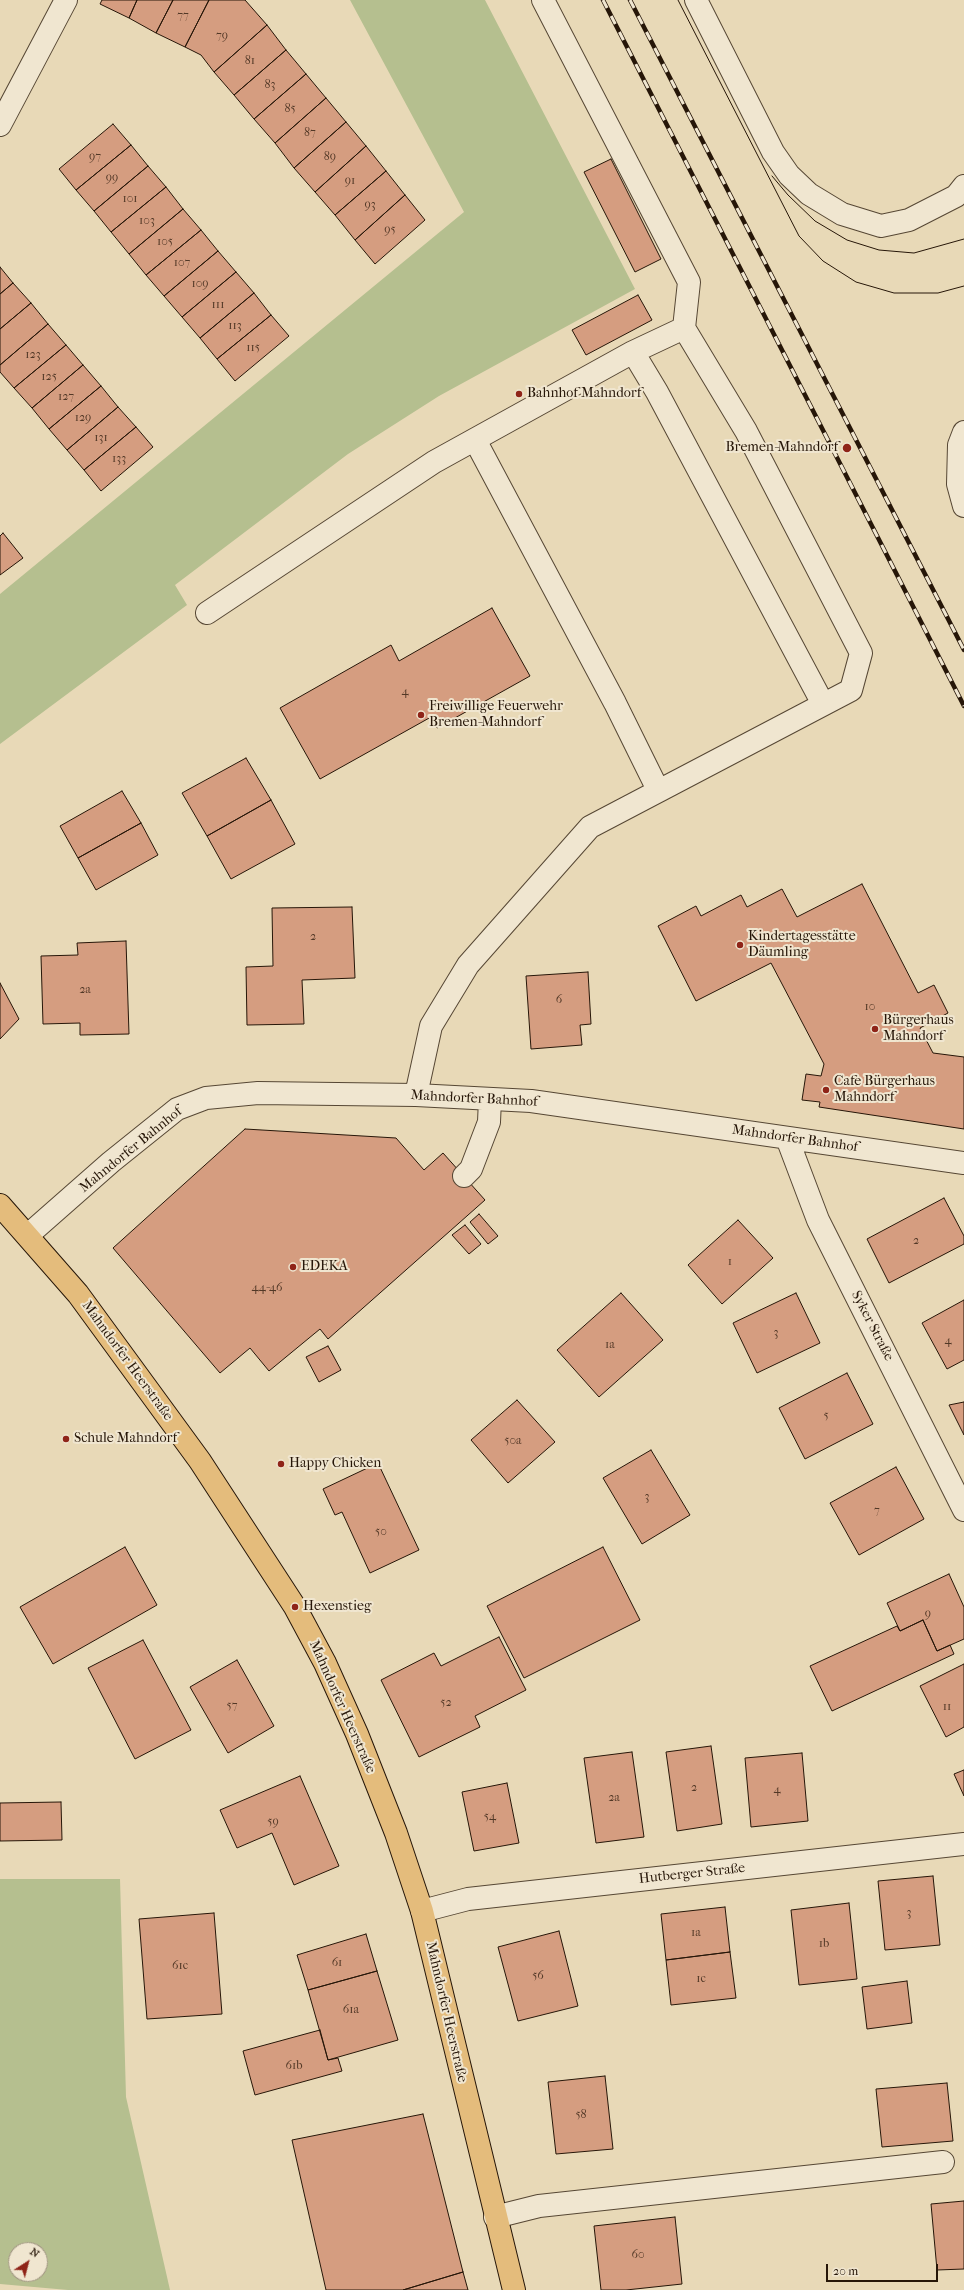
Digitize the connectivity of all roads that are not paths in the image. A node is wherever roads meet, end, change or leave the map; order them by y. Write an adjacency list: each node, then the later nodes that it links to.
1 (66, 0): 4 (street)
2 (542, 0): 6 (street)
3 (696, 0): 5 (street)
4 (0, 125)
5 (964, 186)
6 (684, 328): 7 (street); 12 (street)
7 (633, 352): 9 (street); 12 (street)
8 (964, 432): 10 (street)
9 (475, 440): 11 (street); 13 (street)
10 (964, 506)
11 (207, 614)
12 (823, 704): 13 (street)
13 (658, 790): 14 (street)
14 (416, 1095): 15 (street, Mahndorfer Bahnhof); 20 (street, Mahndorfer Bahnhof)
15 (490, 1099): 16 (street, Mahndorfer Bahnhof); 18 (street)
16 (787, 1138): 17 (street, Mahndorfer Bahnhof); 21 (street, Syker Straße)
17 (964, 1163)
18 (464, 1176)
19 (0, 1205): 20 (main road, Mahndorfer Heerstraße)
20 (28, 1235): 23 (main road, Mahndorfer Heerstraße)
21 (964, 1510)
22 (964, 1844): 23 (street, Hutberger Straße)
23 (422, 1910): 25 (main road, Mahndorfer Heerstraße)
24 (944, 2162): 25 (street)
25 (495, 2217): 26 (main road, Mahndorfer Heerstraße)
26 (514, 2290)

